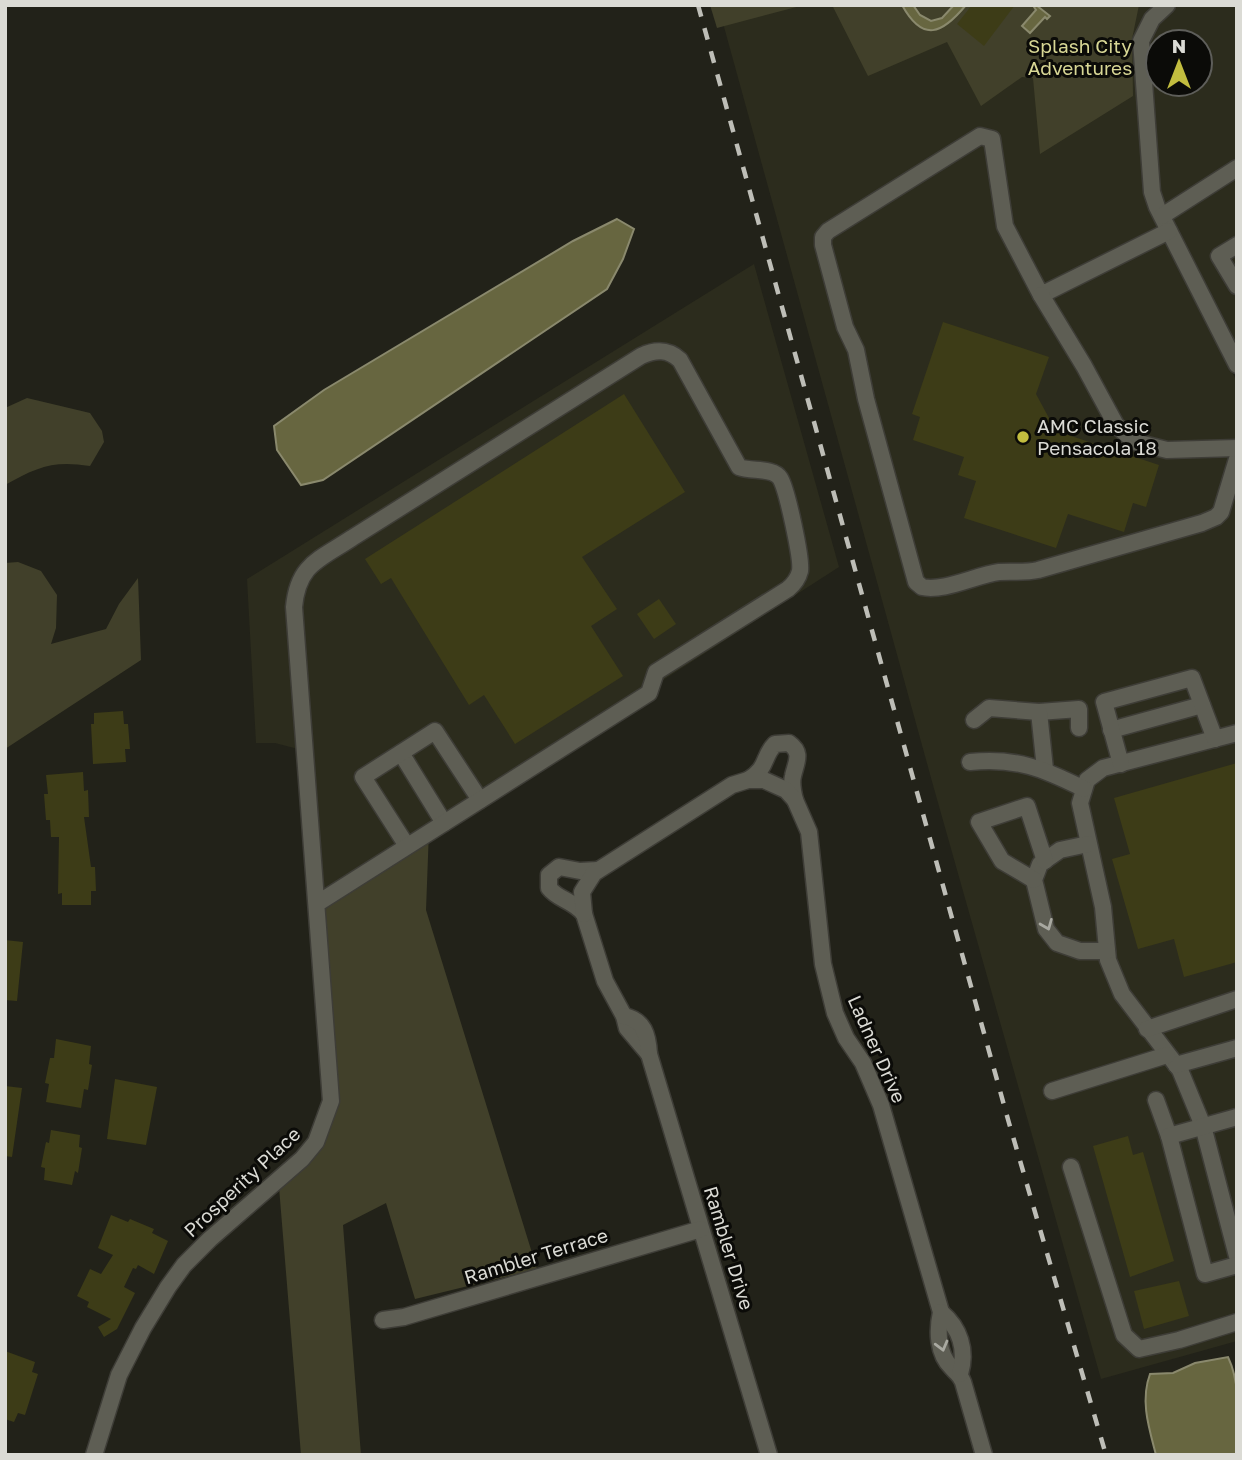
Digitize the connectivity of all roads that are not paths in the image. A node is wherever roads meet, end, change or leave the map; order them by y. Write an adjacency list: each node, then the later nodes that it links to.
1 (1167, 5): 2 (street)
2 (1151, 11): 4 (street)
3 (1237, 168): 4 (street)
4 (1166, 223): 7 (street); 8 (street)
5 (1237, 245): 6 (street)
6 (1237, 286)
7 (1041, 295): 9 (street); 10 (street)
8 (1237, 365)
9 (1237, 448)
10 (1237, 459)
11 (1202, 705): 15 (street); 15 (street); 17 (street)
12 (1039, 712): 13 (street); 14 (street); 21 (street)
13 (974, 720)
14 (1079, 728)
15 (1111, 730): 20 (street)
16 (1237, 733): 17 (street)
17 (1215, 739): 20 (street)
18 (401, 753): 24 (street); 26 (street); 28 (street)
19 (970, 762): 21 (street)
20 (1121, 764): 23 (street)
21 (1045, 769): 23 (street)
22 (748, 780): 25 (street); 25 (street, Ladner Drive); 30 (street, Ladner Drive)
23 (1084, 789): 27 (street)
24 (480, 800): 26 (street); 32 (street, Prosperity Place)
25 (795, 800): 52 (street, Ladner Drive)
26 (444, 822): 28 (street)
27 (1088, 844): 29 (street); 34 (street)
28 (407, 846): 32 (street)
29 (1045, 861): 31 (street); 31 (street)
30 (598, 870): 33 (street, Rambler Drive); 33 (street)
31 (1034, 880): 34 (street, one-way to 34)
32 (318, 903): 50 (street, Prosperity Place)
33 (584, 914): 45 (street, Rambler Drive)
34 (1107, 951): 36 (street)
35 (1237, 999): 36 (street)
36 (1147, 1028): 38 (street)
37 (1237, 1048): 38 (street)
38 (1172, 1060): 39 (street); 42 (street)
39 (1052, 1091)
40 (1156, 1100): 43 (street)
41 (1237, 1116): 42 (street)
42 (1203, 1126): 43 (street); 46 (street)
43 (1169, 1136): 47 (street)
44 (1071, 1167): 49 (street)
45 (701, 1229): 48 (street, Rambler Terrace); 51 (street, Rambler Drive)
46 (1237, 1256)
47 (1237, 1265)
48 (383, 1320)
49 (1237, 1322)
50 (94, 1455)
51 (769, 1455)
52 (984, 1455)

